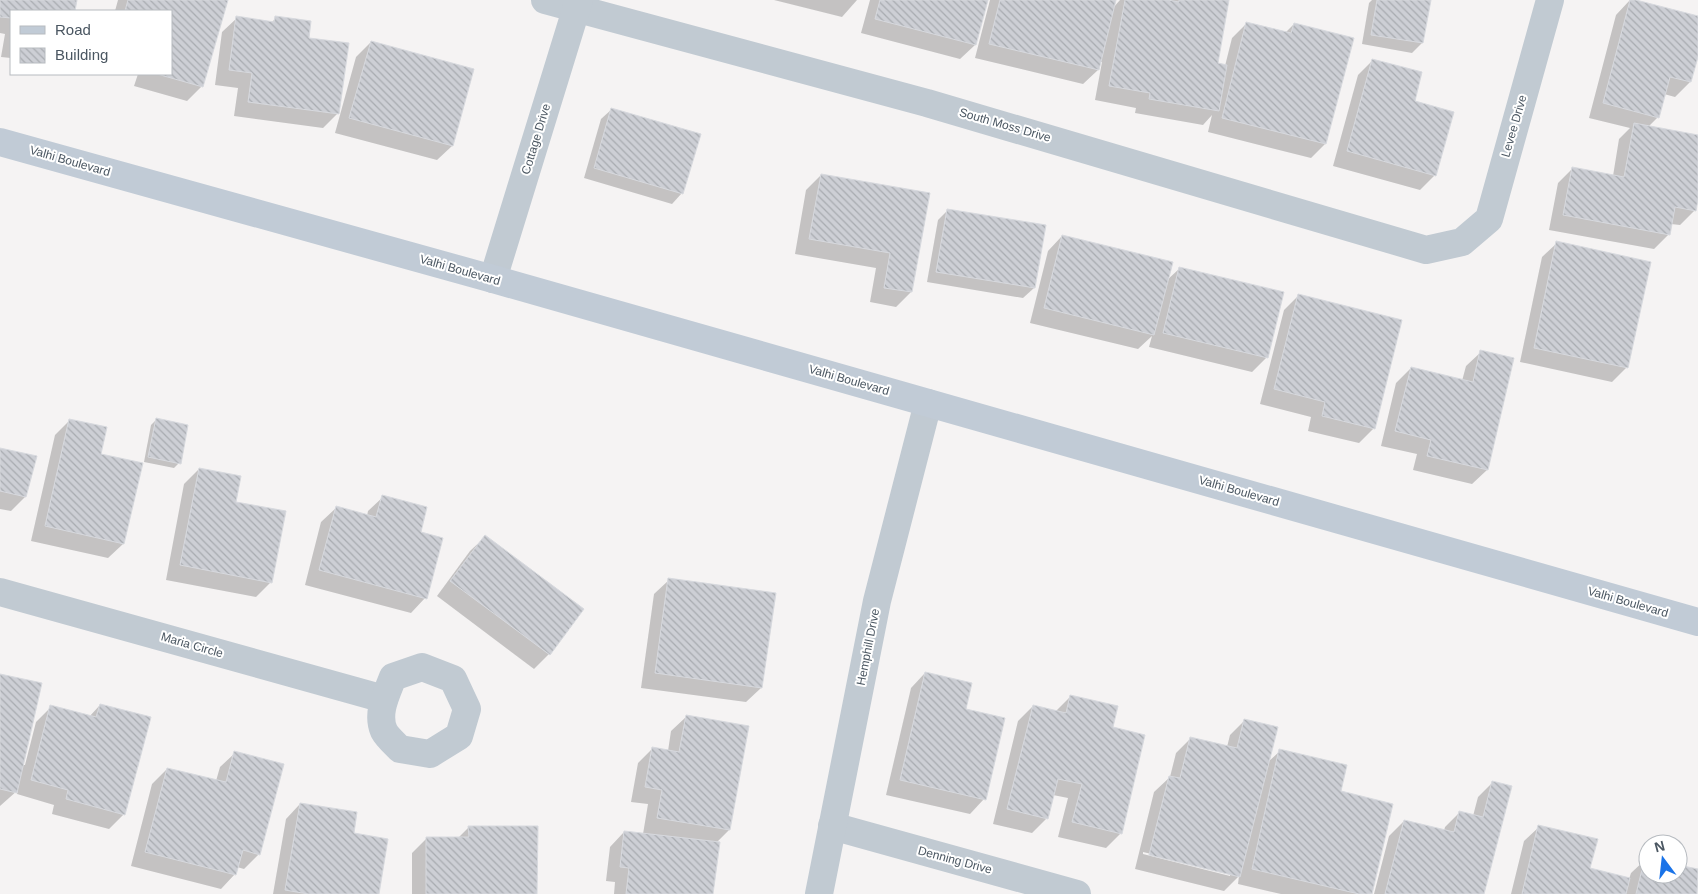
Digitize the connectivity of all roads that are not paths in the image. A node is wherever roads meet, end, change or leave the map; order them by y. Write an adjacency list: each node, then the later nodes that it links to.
1 (545, 0): 3 (street, South Moss Drive)
2 (1550, 0): 5 (street, Levee Drive)
3 (578, 4): 5 (street, South Moss Drive); 6 (street, Cottage Drive)
4 (0, 142): 6 (street, Valhi Boulevard)
5 (1462, 242)
6 (493, 279): 7 (street, Valhi Boulevard)
7 (928, 402): 9 (street, Valhi Boulevard); 11 (street, Hemphill Drive)
8 (0, 592): 10 (street, Maria Circle)
9 (1698, 622)
10 (384, 699)
11 (832, 826): 12 (street, Hemphill Drive); 13 (street, Denning Drive)
12 (819, 894)
13 (1078, 894)

